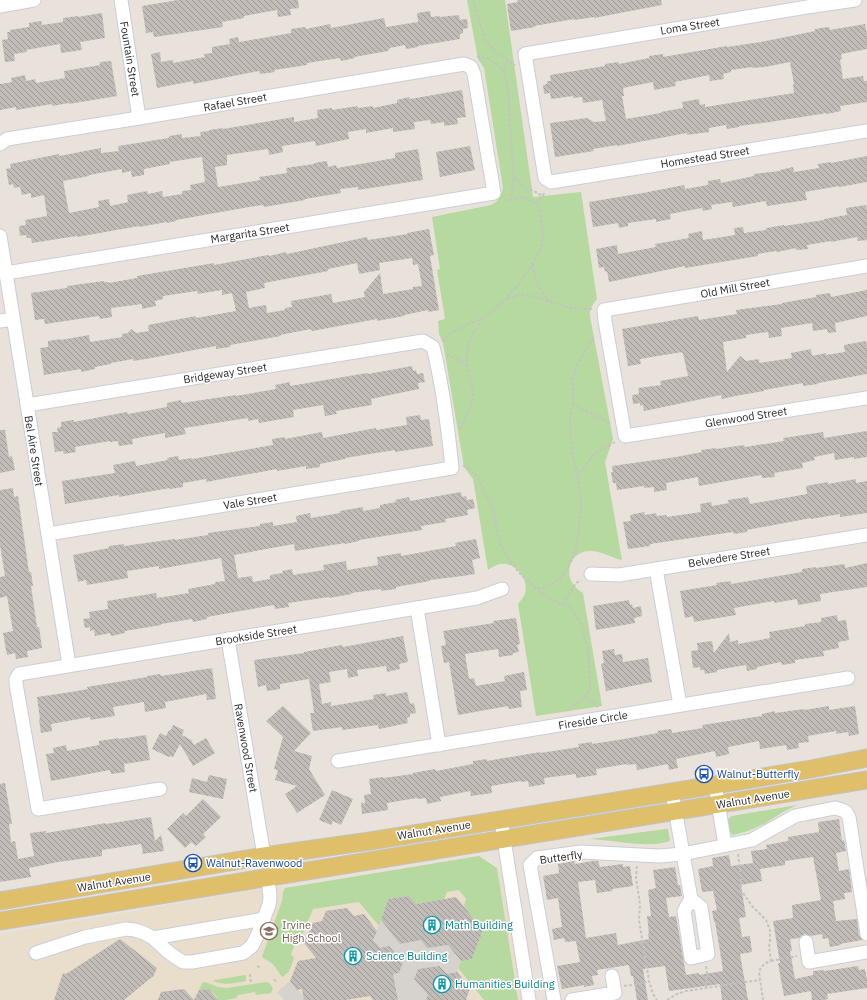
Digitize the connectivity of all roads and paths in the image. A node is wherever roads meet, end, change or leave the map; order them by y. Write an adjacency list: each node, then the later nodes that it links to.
1 (34, 0): 6 (street)
2 (121, 0): 11 (street, Fountain Street)
3 (473, 0): 7 (path)
4 (855, 0): 5 (street, Loma Street)
5 (806, 4): 10 (street, Loma Street)
6 (0, 6)
7 (508, 61): 9 (path); 10 (path)
8 (471, 67): 9 (path); 11 (street, Rafael Street); 15 (street)
9 (503, 69): 14 (path)
10 (528, 74): 12 (street, Homestead Street)
11 (139, 118): 13 (street, Rafael Street)
12 (867, 131)
13 (0, 144)
14 (514, 177): 16 (path); 17 (path)
15 (494, 193): 17 (path); 21 (street, Margarita Street)
16 (543, 196)
17 (511, 200): 19 (path)
18 (0, 236): 21 (street, Bel Aire Street)
19 (533, 263): 22 (path); 23 (path)
20 (867, 266): 25 (street, Old Mill Street)
21 (6, 273): 26 (street, Bel Aire Street)
22 (505, 299): 23 (path); 24 (path)
23 (550, 302): 25 (path)
24 (485, 316): 28 (path); 29 (path)
25 (604, 316): 31 (path); 33 (street)
26 (13, 319): 27 (street); 32 (street, Bel Aire Street)
27 (0, 321)
28 (428, 344): 29 (path); 32 (street, Bridgeway Street); 34 (street)
29 (467, 365): 34 (path)
30 (867, 398): 33 (street, Glenwood Street)
31 (572, 404): 33 (path); 36 (path)
32 (27, 405): 37 (street, Bel Aire Street)
33 (624, 433): 36 (path)
34 (449, 437): 35 (street)
35 (452, 468): 37 (street, Vale Street); 41 (path)
36 (577, 477): 41 (path)
37 (48, 534): 46 (street, Bel Aire Street)
38 (867, 535): 39 (street, Belvedere Street)
39 (656, 569): 40 (street, Belvedere Street); 48 (street)
40 (591, 574): 43 (path)
41 (536, 588): 43 (path)
42 (502, 589): 44 (street, Brookside Street)
43 (563, 604): 49 (path)
44 (417, 608): 45 (street, Brookside Street); 50 (street)
45 (228, 640): 46 (street, Brookside Street); 63 (street, Ravenwood Street)
46 (69, 666): 55 (street, Brookside Street)
47 (848, 678): 48 (street, Fireside Circle)
48 (680, 705): 49 (street, Fireside Circle)
49 (548, 727): 50 (street, Fireside Circle)
50 (439, 745): 52 (street, Fireside Circle)
51 (867, 758): 54 (main road, Walnut Avenue)
52 (338, 761)
53 (867, 780): 57 (main road, Walnut Avenue)
54 (715, 784): 56 (main road, Walnut Avenue); 57 (street)
55 (160, 789)
56 (672, 792): 58 (street); 59 (main road, Walnut Avenue)
57 (718, 805): 58 (main road, Walnut Avenue); 61 (street)
58 (675, 812): 60 (main road, Walnut Avenue); 62 (street)
59 (501, 820): 60 (street); 63 (main road, Walnut Avenue)
60 (504, 840): 69 (main road, Walnut Avenue); 87 (street)
61 (731, 844): 62 (street, Butterfly); 70 (street, Butterfly); 76 (path)
62 (683, 854): 64 (street, Butterfly); 66 (street)
63 (264, 856): 67 (main road, Walnut Avenue)
64 (638, 856): 83 (path); 88 (street, Butterfly)
65 (269, 887): 68 (street)
66 (692, 899): 75 (street); 75 (street)
67 (0, 901)
68 (264, 919): 71 (street); 71 (street)
69 (0, 921)
70 (867, 934)
71 (153, 938): 74 (street)
72 (807, 948): 73 (street); 76 (path)
73 (867, 952)
74 (36, 953)
75 (704, 955): 86 (path)
76 (771, 960): 81 (path)
77 (257, 966): 78 (path)
78 (260, 968)
79 (250, 974): 84 (path)
80 (274, 979): 85 (path)
81 (760, 980): 86 (path); 92 (path)
82 (613, 981): 83 (path); 89 (street)
83 (649, 981): 90 (path)
84 (251, 982)
85 (278, 983)
86 (706, 988): 91 (path)
87 (529, 1000)
88 (554, 1000)
89 (572, 1000)
90 (657, 1000)
91 (667, 1000)
92 (763, 1000)

